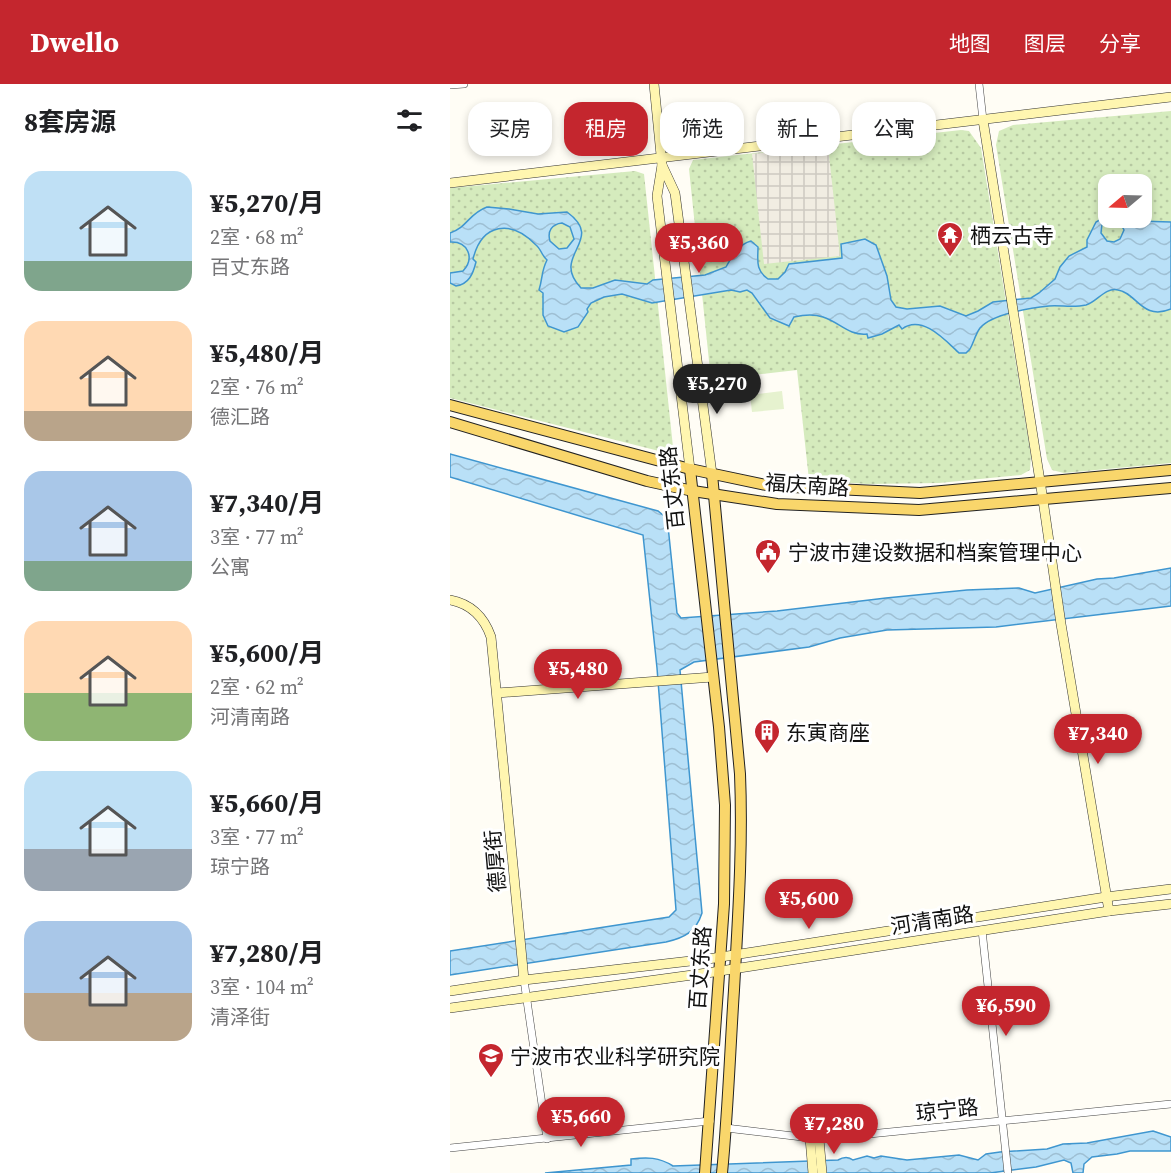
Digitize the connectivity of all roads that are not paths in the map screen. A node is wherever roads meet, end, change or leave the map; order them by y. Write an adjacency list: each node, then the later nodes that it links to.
1 (464, 84): 4 (street)
2 (654, 84): 7 (street)
3 (979, 84): 6 (street)
4 (450, 85)
5 (1171, 98): 6 (street)
6 (983, 120): 7 (street); 14 (street)
7 (662, 161): 8 (street); 11 (street, 百丈东路); 13 (street, 百丈东路)
8 (450, 183)
9 (450, 405): 11 (main road, 福庆南路)
10 (450, 422): 16 (main road, 福庆南路)
11 (690, 469): 13 (main road, 福庆南路); 16 (main road, 百丈东路)
12 (1171, 470): 14 (main road, 福庆南路)
13 (712, 474): 14 (main road, 福庆南路); 17 (main road, 百丈东路)
14 (1040, 482): 18 (street)
15 (1171, 488): 18 (main road, 福庆南路)
16 (693, 491): 17 (main road, 福庆南路); 20 (main road, 百丈东路)
17 (714, 494): 18 (main road, 福庆南路); 27 (main road, 百丈东路)
18 (1043, 500): 23 (street)
19 (450, 600): 21 (street, 德厚街)
20 (713, 677): 21 (street); 28 (main road, 百丈东路)
21 (497, 693): 31 (street, 德厚街)
22 (1171, 889): 23 (street, 河清南路)
23 (1106, 897): 25 (street); 27 (street, 河清南路)
24 (1171, 904): 25 (street, 河清南路)
25 (1108, 911): 26 (street, 河清南路)
26 (982, 930): 29 (street, 河清南路); 37 (street)
27 (736, 955): 28 (street, 河清南路); 29 (main road, 百丈东路)
28 (719, 957): 30 (main road, 百丈东路); 31 (street, 河清南路)
29 (736, 968): 30 (street, 河清南路); 38 (main road, 百丈东路)
30 (719, 971): 33 (street, 河清南路); 36 (main road, 百丈东路)
31 (524, 980): 32 (street, 河清南路); 33 (street, 德厚街)
32 (450, 991)
33 (527, 997): 34 (street, 河清南路); 40 (street, 德厚街)
34 (450, 1008)
35 (1171, 1104): 37 (street, 琼宁路)
36 (710, 1121): 40 (street); 42 (main road, 百丈东路)
37 (1003, 1121): 39 (street, 琼宁路); 46 (street)
38 (726, 1128): 39 (street, 琼宁路); 43 (main road, 百丈东路)
39 (814, 1138): 44 (street); 45 (street)
40 (547, 1139): 41 (street)
41 (450, 1148)
42 (705, 1173)
43 (722, 1173)
44 (813, 1173)
45 (822, 1173)
46 (1008, 1173)

